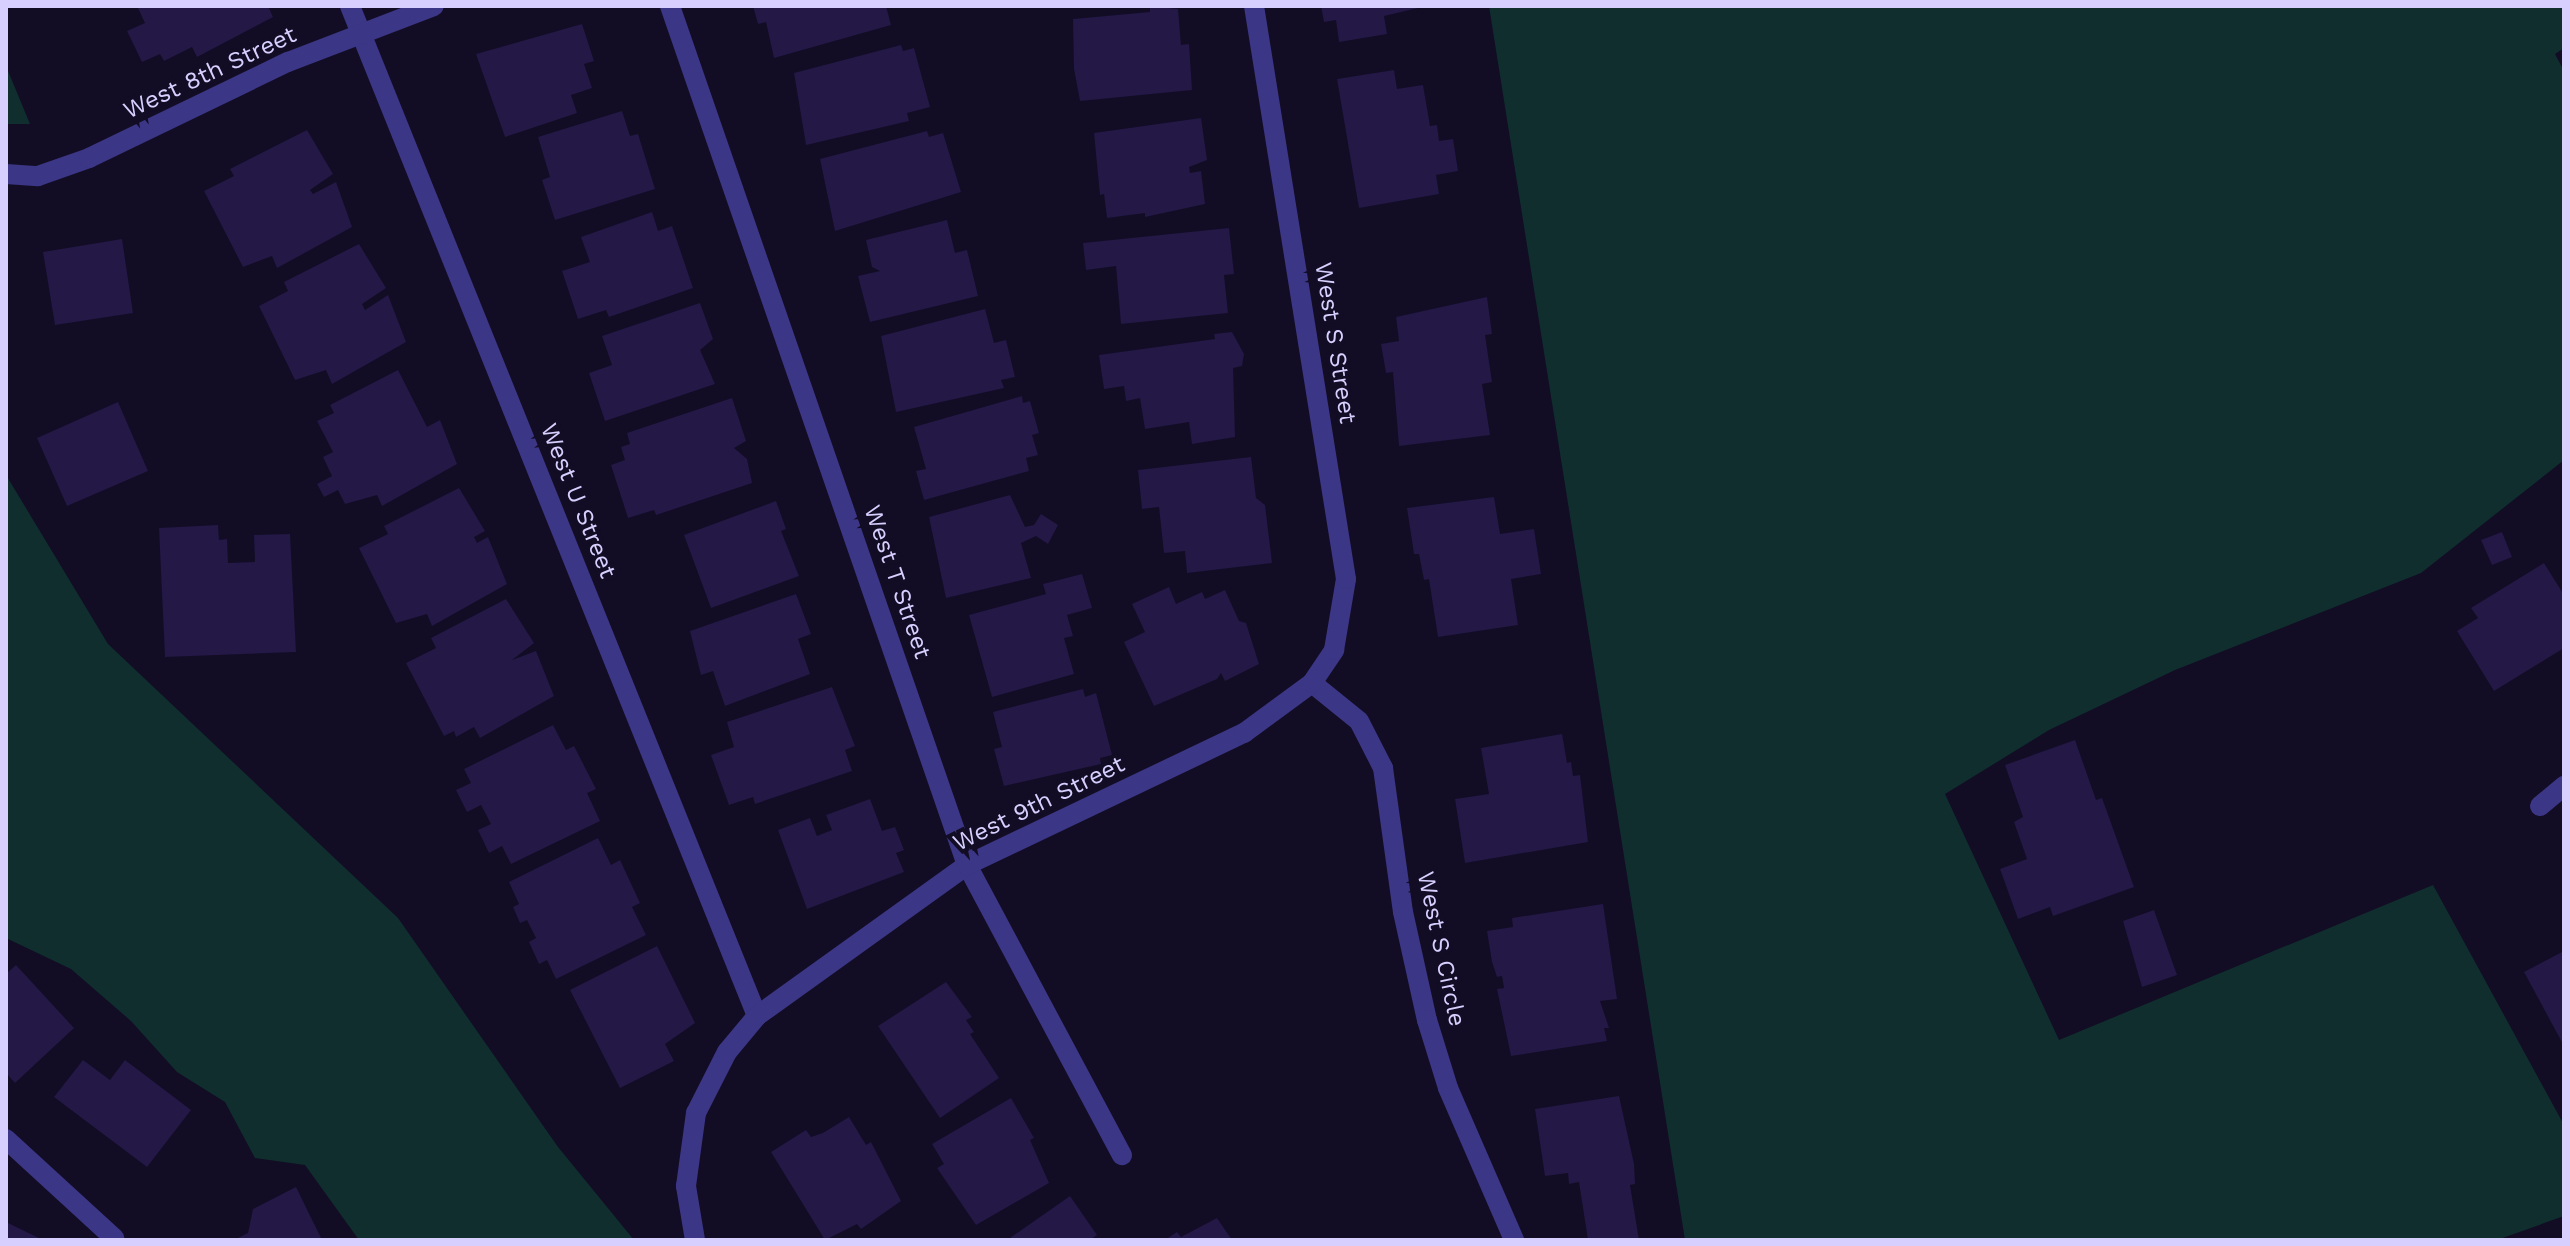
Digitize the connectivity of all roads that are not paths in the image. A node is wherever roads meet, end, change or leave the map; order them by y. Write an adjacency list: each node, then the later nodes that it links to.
1 (350, 6): 5 (street, West U Street)
2 (434, 6): 5 (street, West 8th Street)
3 (670, 6): 10 (street, West T Street)
4 (1254, 6): 7 (street, West S Street)
5 (360, 33): 6 (street, West 8th Street); 11 (street, West U Street)
6 (6, 174)
7 (1312, 683): 10 (street, West 9th Street); 16 (street, West S Circle)
8 (2564, 786): 9 (street)
9 (2540, 806)
10 (967, 865): 11 (street, West 9th Street); 13 (street, West T Street)
11 (757, 1016): 15 (street, West 9th Street)
12 (6, 1139): 14 (street)
13 (1122, 1155)
14 (114, 1238)
15 (695, 1240)
16 (1514, 1240)

